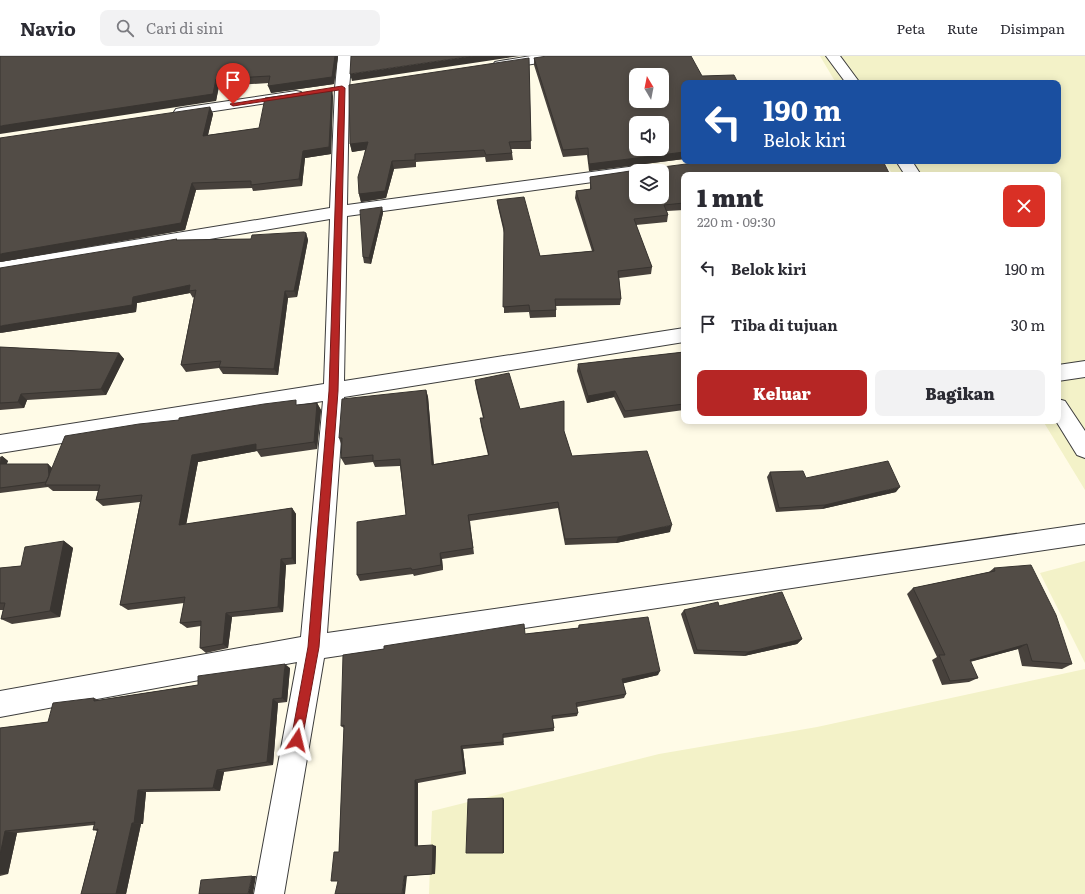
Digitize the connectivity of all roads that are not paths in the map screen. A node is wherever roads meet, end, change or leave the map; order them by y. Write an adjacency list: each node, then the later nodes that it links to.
1 (345, 56): 9 (street)
2 (558, 56): 4 (street)
3 (833, 56): 5 (street)
4 (489, 66)
5 (851, 80)
6 (311, 93): 7 (street)
7 (163, 115)
8 (629, 172): 9 (street)
9 (338, 212): 10 (street); 14 (street)
10 (0, 268)
11 (681, 335): 14 (street)
12 (1085, 369): 13 (street)
13 (1061, 373)
14 (334, 391): 16 (street); 19 (street)
15 (1061, 412): 17 (street)
16 (0, 444)
17 (1085, 449)
18 (1085, 534): 19 (street)
19 (313, 647): 20 (street); 21 (street)
20 (0, 704)
21 (269, 894)

